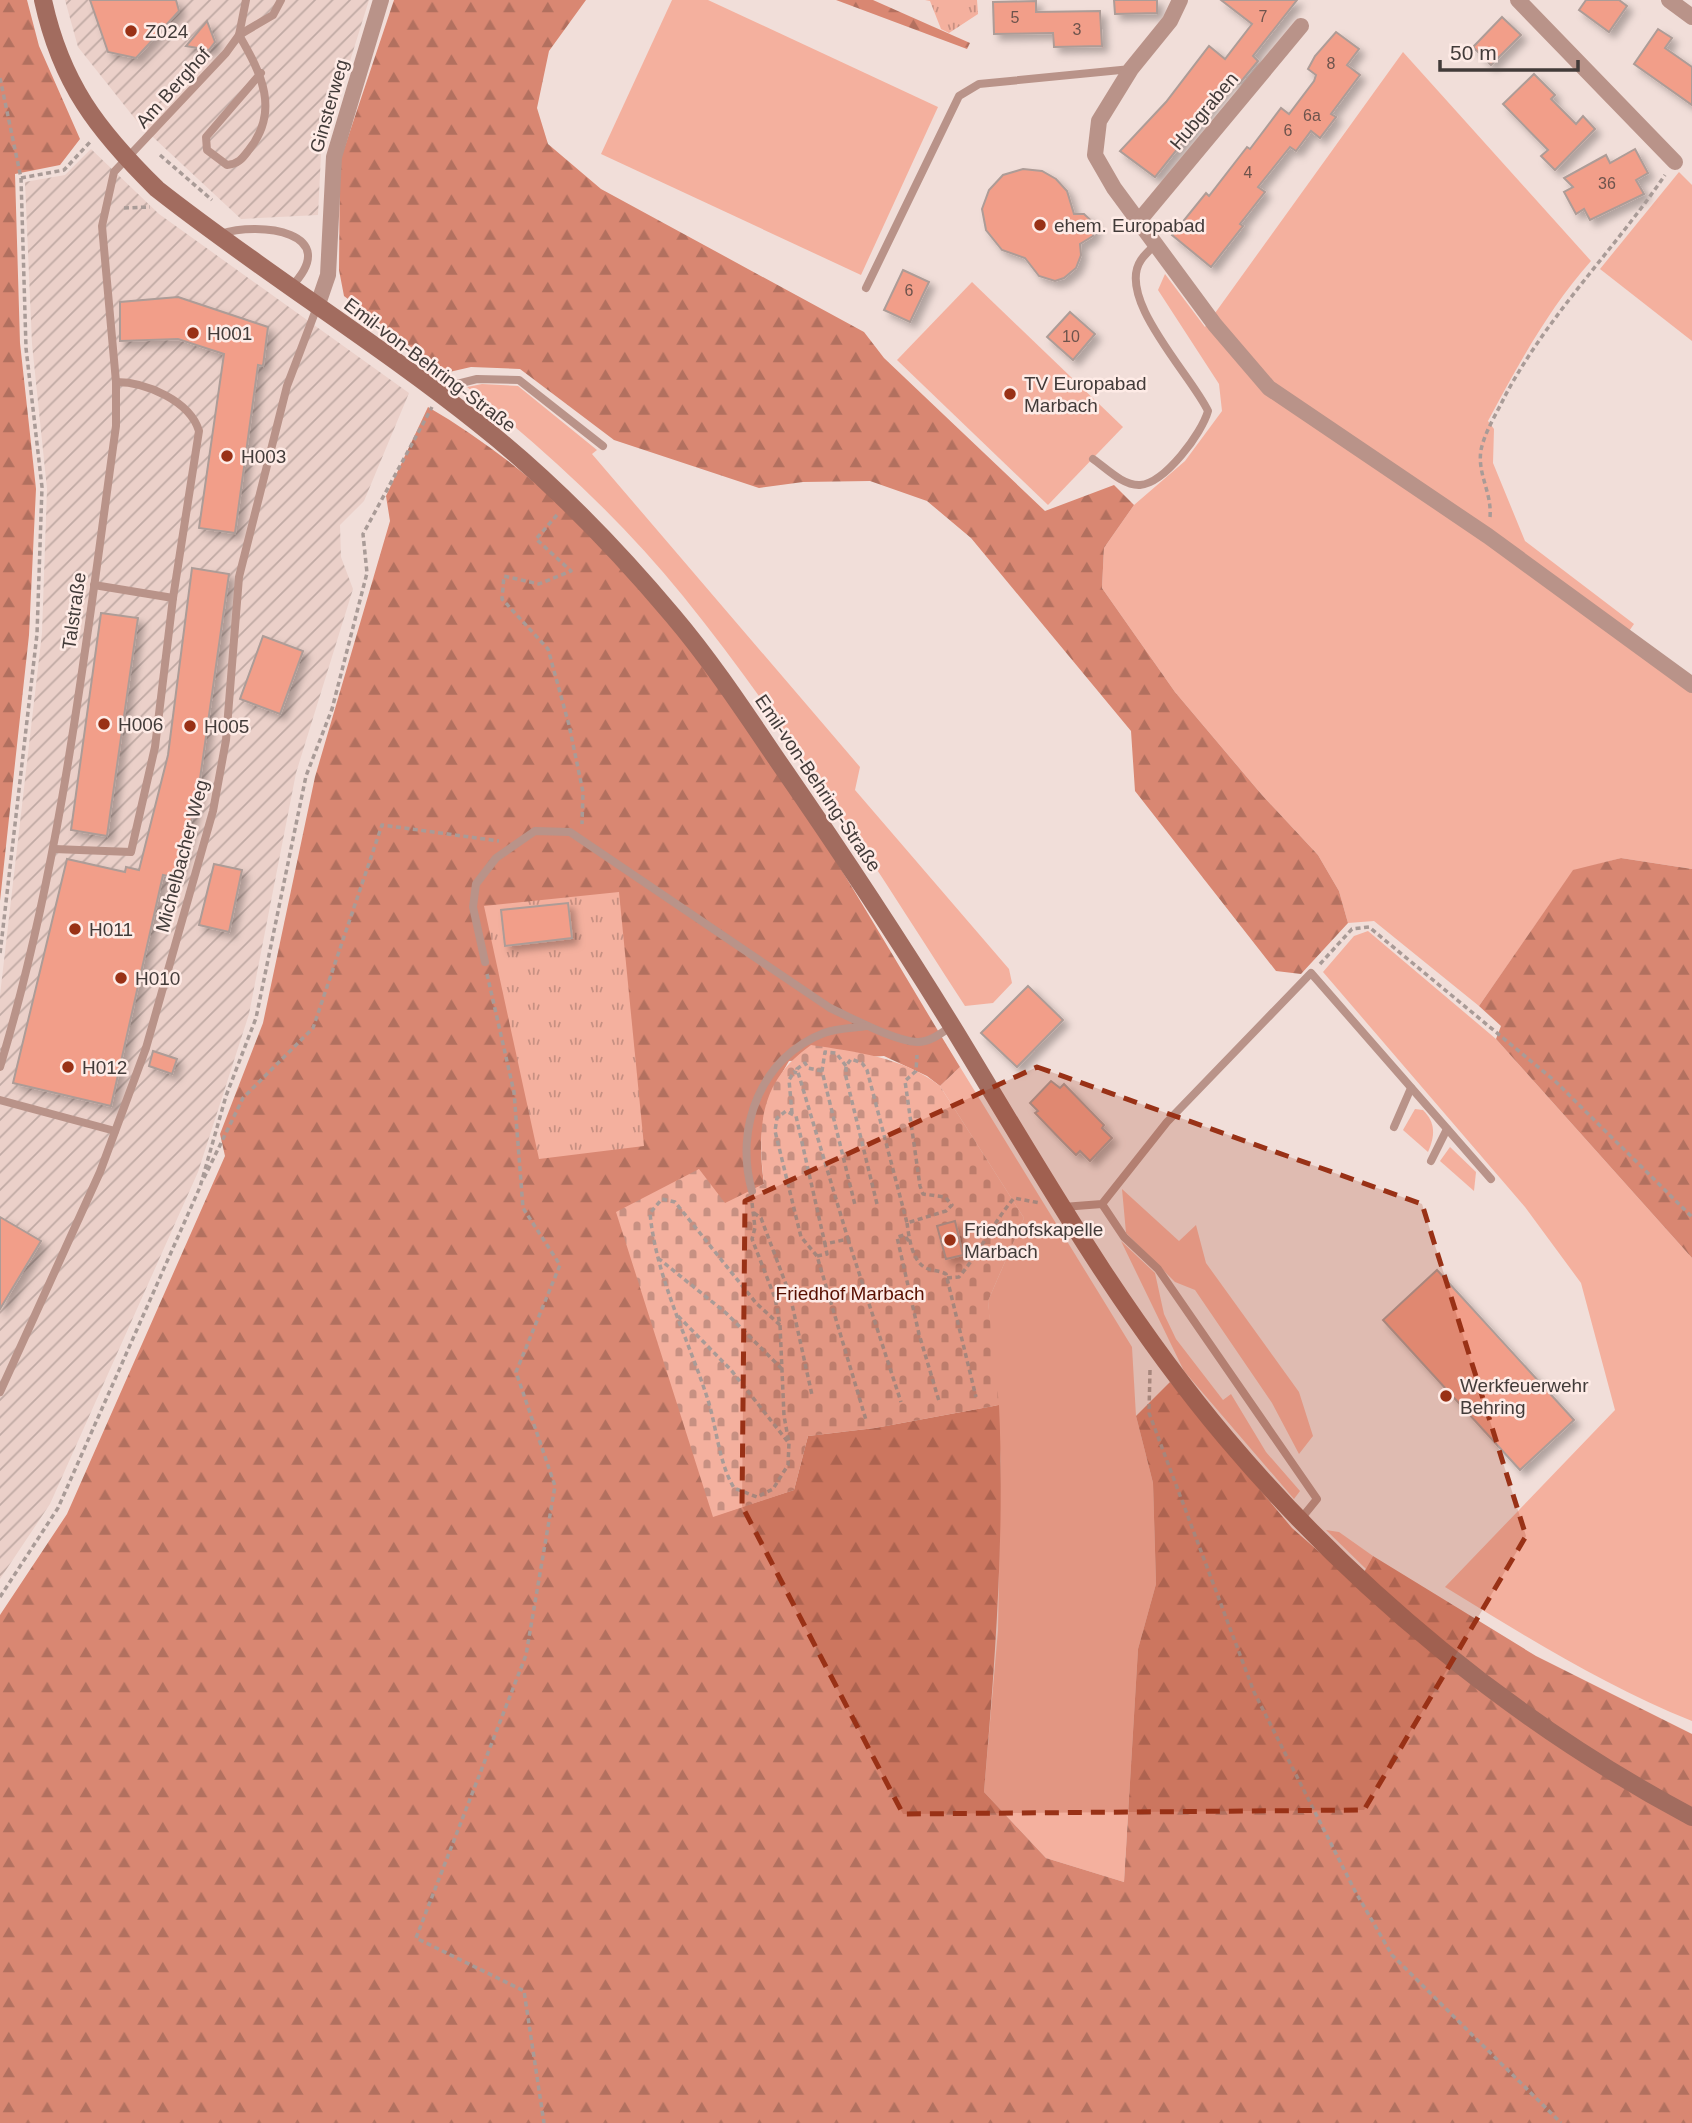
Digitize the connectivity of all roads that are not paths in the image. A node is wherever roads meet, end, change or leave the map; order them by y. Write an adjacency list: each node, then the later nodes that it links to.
1 (43, 0): 13 (main road, Emil-von-Behring-Straße)
2 (246, 0): 10 (lane, Am Berghof)
3 (281, 0): 10 (lane, Am Berghof)
4 (381, 0): 20 (street, Ginsterweg)
5 (1181, 0): 11 (street)
6 (1518, 0): 14 (street)
7 (1670, 0): 8 (street)
8 (1692, 17)
9 (1301, 26): 15 (street, Hubgraben)
10 (239, 34): 12 (lane); 13 (lane, Am Berghof)
11 (1130, 69): 15 (street); 19 (lane)
12 (261, 73): 12 (lane)
13 (125, 158): 16 (main road, Emil-von-Behring-Straße); 21 (lane, Talstraße)
14 (1675, 162)
15 (1138, 222): 17 (street)
16 (217, 235): 18 (main road, Emil-von-Behring-Straße); 18 (lane)
17 (1156, 244): 24 (lane); 27 (street)
18 (290, 287): 20 (main road, Emil-von-Behring-Straße)
19 (866, 288)
20 (317, 307): 22 (main road, Emil-von-Behring-Straße); 37 (lane, Michelbacher Weg)
21 (116, 383): 25 (lane, Talstraße); 26 (lane)
22 (437, 392): 23 (lane); 31 (main road, Emil-von-Behring-Straße)
23 (603, 446)
24 (1093, 459)
25 (94, 585): 26 (lane); 28 (lane, Talstraße)
26 (173, 598): 28 (lane)
27 (1692, 685)
28 (54, 849): 32 (lane, Talstraße)
29 (485, 962): 30 (lane)
30 (867, 1026): 31 (lane); 40 (lane)
31 (952, 1026): 42 (main road, Emil-von-Behring-Straße)
32 (0, 1067)
33 (1411, 1088): 35 (lane); 36 (lane); 41 (lane)
34 (0, 1100): 37 (lane)
35 (1394, 1127)
36 (1447, 1129): 38 (lane); 39 (lane)
37 (115, 1132): 43 (lane, Michelbacher Weg)
38 (1431, 1161)
39 (1491, 1179)
40 (752, 1191)
41 (1102, 1204): 42 (lane); 44 (lane)
42 (1063, 1207): 44 (main road, Emil-von-Behring-Straße)
43 (0, 1392)
44 (1300, 1520): 45 (main road, Emil-von-Behring-Straße)
45 (1692, 1817)

